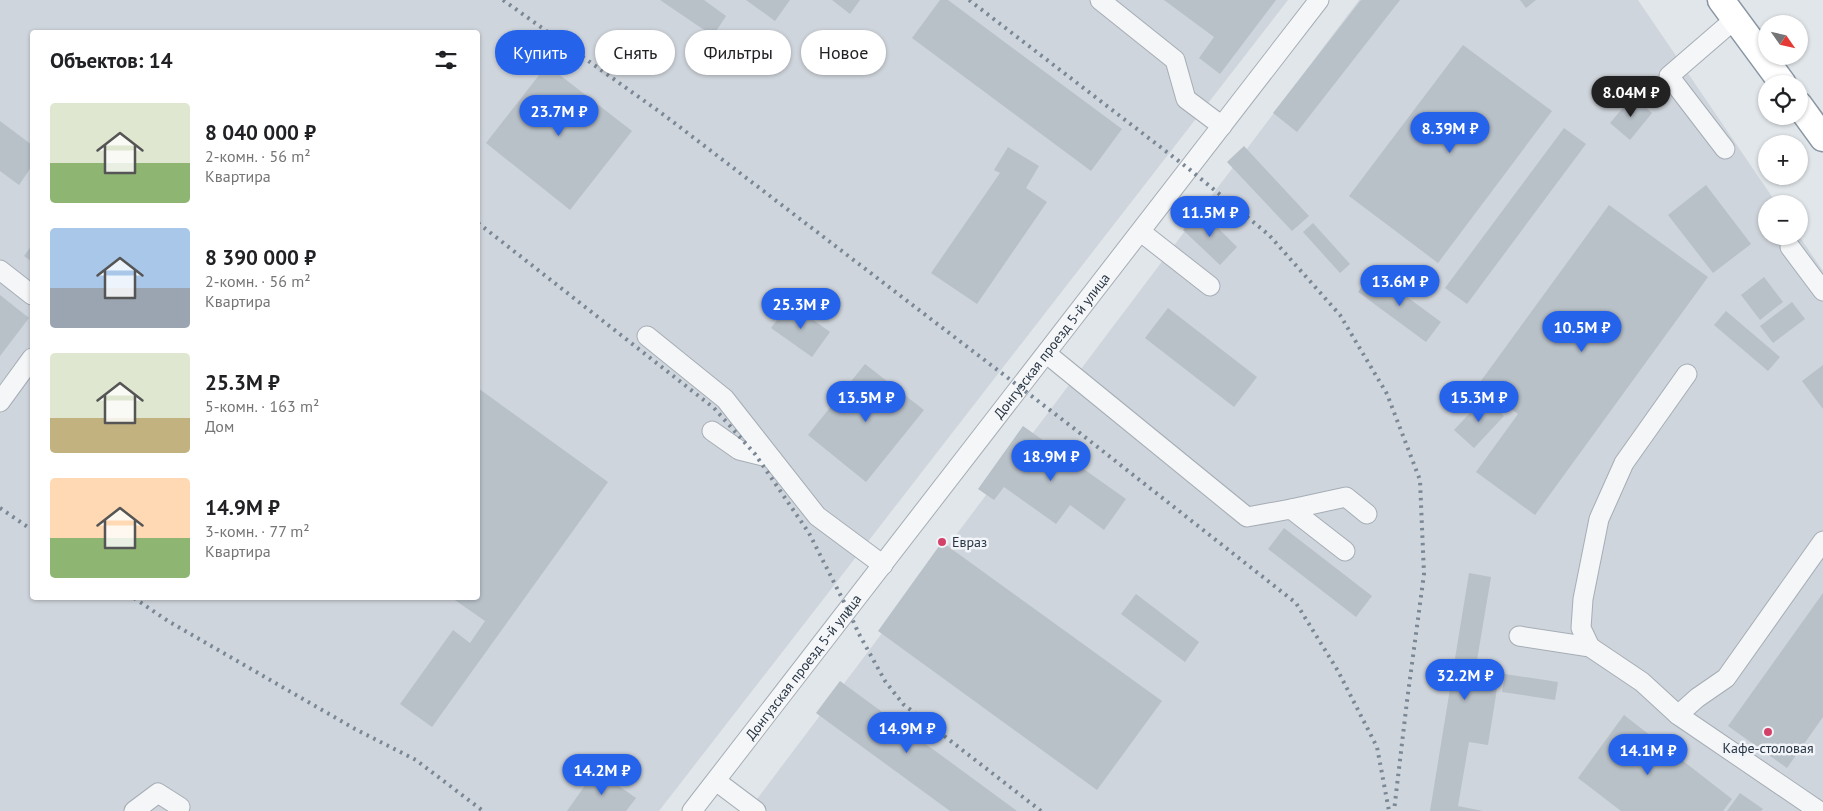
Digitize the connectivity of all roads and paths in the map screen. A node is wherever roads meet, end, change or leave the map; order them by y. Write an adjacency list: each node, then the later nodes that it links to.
1 (1100, 0): 6 (street)
2 (1319, 0): 6 (street, Донгузская проезд 5-й улица)
3 (1728, 9): 4 (highway); 8 (street)
4 (1776, 75)
5 (1808, 117): 7 (highway)
6 (1222, 126): 9 (street, Донгузская проезд 5-й улица)
7 (1823, 138)
8 (1726, 149)
9 (1141, 232): 12 (street); 16 (street, Донгузская проезд 5-й улица)
10 (1790, 247): 13 (street)
11 (0, 270): 14 (street)
12 (1210, 286)
13 (1823, 291)
14 (30, 293)
15 (647, 336): 21 (street)
16 (1047, 354): 22 (street); 26 (street, Донгузская проезд 5-й улица)
17 (30, 361): 19 (street)
18 (1687, 374): 28 (street)
19 (0, 402)
20 (712, 431): 21 (street)
21 (771, 458): 26 (street)
22 (1291, 509): 23 (street); 25 (street)
23 (1367, 514)
24 (1823, 541): 29 (street)
25 (1345, 551)
26 (883, 565): 30 (street, Донгузская проезд 5-й улица)
27 (1519, 636): 28 (street)
28 (1590, 647): 29 (street)
29 (1678, 714): 35 (street)
30 (716, 780): 33 (street, Донгузская проезд 5-й улица); 34 (street)
31 (180, 808): 32 (street)
32 (134, 811)
33 (692, 811)
34 (756, 811)
35 (1819, 811)

